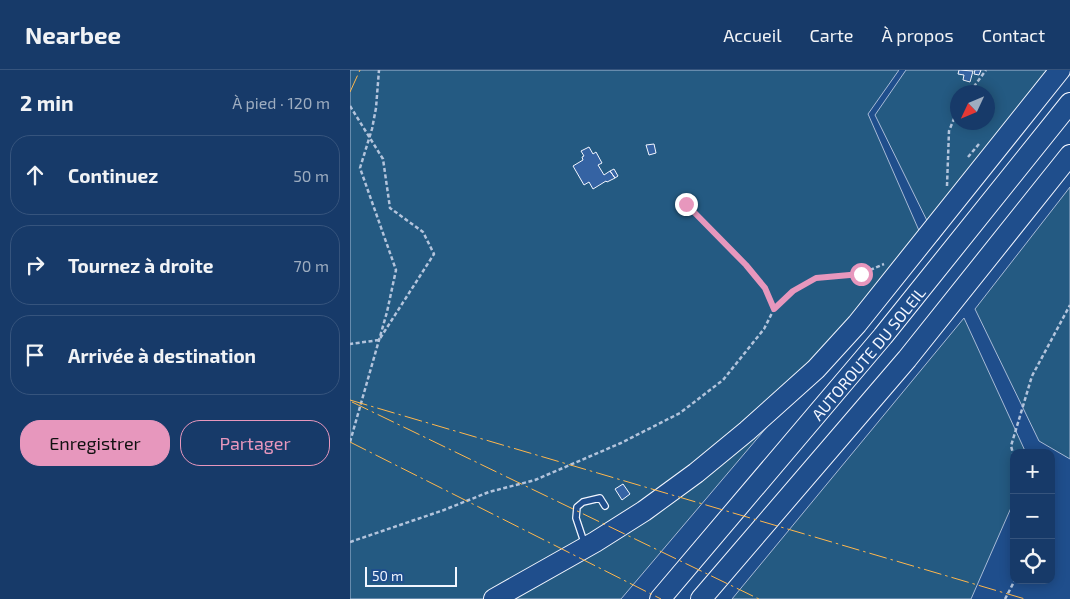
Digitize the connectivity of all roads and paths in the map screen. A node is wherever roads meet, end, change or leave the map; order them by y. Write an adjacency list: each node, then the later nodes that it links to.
1 (379, 70): 8 (path)
2 (986, 70): 4 (path)
3 (1060, 70): 21 (highway)
4 (975, 85)
5 (1070, 103): 24 (highway, AUTOROUTE DU SOLEIL)
6 (350, 106): 8 (path)
7 (950, 130): 10 (path)
8 (370, 136): 15 (path); 15 (path)
9 (1070, 155): 25 (highway, AUTOROUTE DU SOLEIL)
10 (947, 187)
11 (686, 204): 14 (path)
12 (889, 261): 14 (path)
13 (1070, 305): 18 (path)
14 (774, 309): 20 (path)
15 (379, 340): 16 (path); 17 (path)
16 (350, 344)
17 (350, 442)
18 (1012, 449)
19 (605, 506): 21 (lane)
20 (350, 542)
21 (585, 547): 23 (highway)
22 (1013, 584): 26 (path)
23 (494, 599)
24 (660, 599)
25 (701, 599)
26 (1005, 599)

